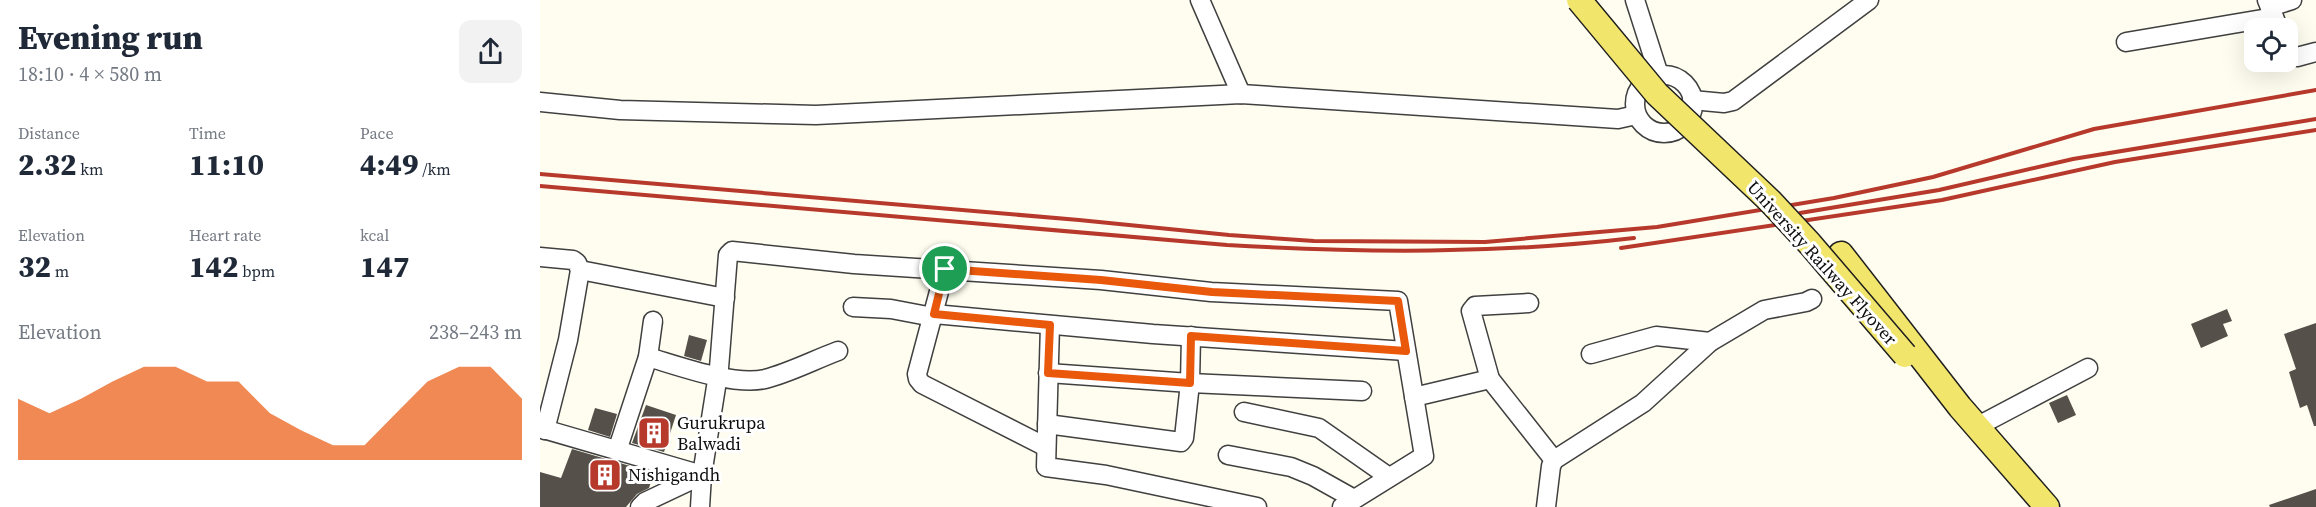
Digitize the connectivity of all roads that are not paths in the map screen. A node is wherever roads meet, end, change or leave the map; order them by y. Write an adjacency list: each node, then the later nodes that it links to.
1 (1200, 0): 13 (street)
2 (1568, 0): 12 (street)
3 (1579, 0): 56 (main road, University Railway Flyover, bridge)
4 (1590, 0): 12 (street)
5 (1635, 0): 12 (street)
6 (1869, 0): 14 (street)
7 (2292, 0): 8 (street)
8 (2273, 13): 9 (street)
9 (2126, 42)
10 (2316, 52): 11 (street)
11 (2298, 57)
12 (1649, 81): 14 (street); 16 (street)
13 (1241, 94): 15 (street); 16 (street)
14 (1692, 100): 16 (street)
15 (540, 102)
16 (1636, 115)
17 (1841, 254): 43 (main road)
18 (540, 257): 20 (street)
19 (945, 269): 21 (street); 25 (street); 31 (street)
20 (579, 270): 21 (street); 44 (street)
21 (724, 298): 36 (street)
22 (1812, 299): 29 (street)
23 (1529, 303): 37 (street)
24 (853, 307): 25 (street)
25 (934, 315): 27 (street); 45 (street)
26 (653, 321): 33 (street)
27 (1050, 325): 28 (street); 35 (street)
28 (1191, 336): 31 (street); 38 (street)
29 (1710, 342): 32 (street); 48 (street)
30 (838, 351): 36 (street)
31 (1406, 351): 40 (street)
32 (1591, 354)
33 (648, 357): 36 (street); 46 (street)
34 (2088, 368): 43 (street)
35 (1048, 373): 38 (street); 42 (street)
36 (717, 377): 49 (street)
37 (1490, 379): 40 (street); 48 (street)
38 (1190, 383): 39 (street); 42 (street)
39 (1362, 391)
40 (1414, 398): 50 (street)
41 (1244, 411): 50 (street)
42 (1047, 424): 45 (street)
43 (1977, 426): 57 (main road)
44 (543, 429): 46 (street)
45 (1046, 447): 54 (street)
46 (617, 451): 49 (street)
47 (1227, 455): 51 (street)
48 (1554, 460): 55 (street)
49 (702, 475): 52 (street); 53 (street)
50 (1389, 477): 51 (street)
51 (1348, 503)
52 (640, 507)
53 (700, 507)
54 (1257, 507)
55 (1546, 507)
56 (2031, 507)
57 (2047, 507)

